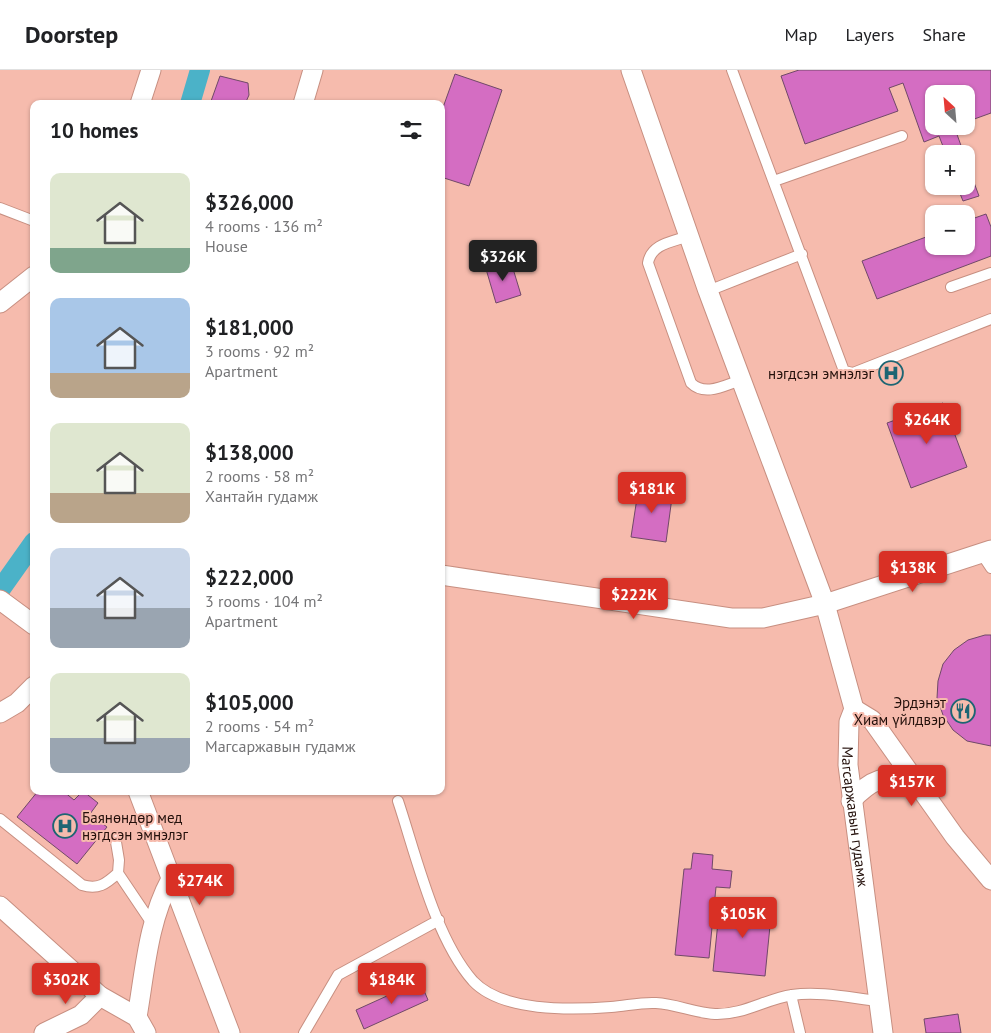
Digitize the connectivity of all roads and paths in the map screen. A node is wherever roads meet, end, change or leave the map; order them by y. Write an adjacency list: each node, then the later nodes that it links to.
1 (151, 70): 5 (street)
2 (313, 70): 6 (street)
3 (631, 70): 11 (street)
4 (732, 70): 8 (lane)
5 (141, 100)
6 (304, 100)
7 (902, 136): 8 (lane)
8 (774, 181): 12 (lane)
9 (0, 208): 10 (lane)
10 (30, 219)
11 (689, 236): 16 (street); 19 (lane)
12 (802, 254): 16 (lane); 18 (lane)
13 (991, 273): 15 (lane)
14 (30, 279): 17 (street)
15 (951, 287)
16 (708, 291): 19 (street)
17 (0, 304)
18 (991, 319)
19 (741, 380): 23 (street)
20 (988, 557): 23 (street)
21 (445, 576): 23 (street)
22 (4, 602): 24 (street)
23 (825, 604): 26 (street)
24 (30, 622)
25 (25, 700): 27 (street)
26 (854, 709): 28 (street); 31 (street, Магсаржавын гудамж)
27 (0, 714)
28 (913, 779): 31 (street); 36 (street)
29 (140, 795): 35 (street)
30 (398, 800): 38 (lane)
31 (851, 800): 42 (street, Магсаржавын гудамж)
32 (0, 819): 34 (lane)
33 (115, 836): 34 (lane)
34 (118, 873): 39 (lane)
35 (171, 879): 39 (street); 45 (street)
36 (991, 880)
37 (0, 906): 41 (street)
38 (439, 920): 40 (lane); 46 (lane)
39 (153, 925): 43 (street)
40 (791, 995): 42 (lane); 47 (lane)
41 (100, 996): 43 (street); 44 (street)
42 (879, 1000): 48 (street, Магсаржавын гудамж)
43 (142, 1025)
44 (44, 1033)
45 (230, 1033)
46 (304, 1033)
47 (800, 1033)
48 (883, 1033)

